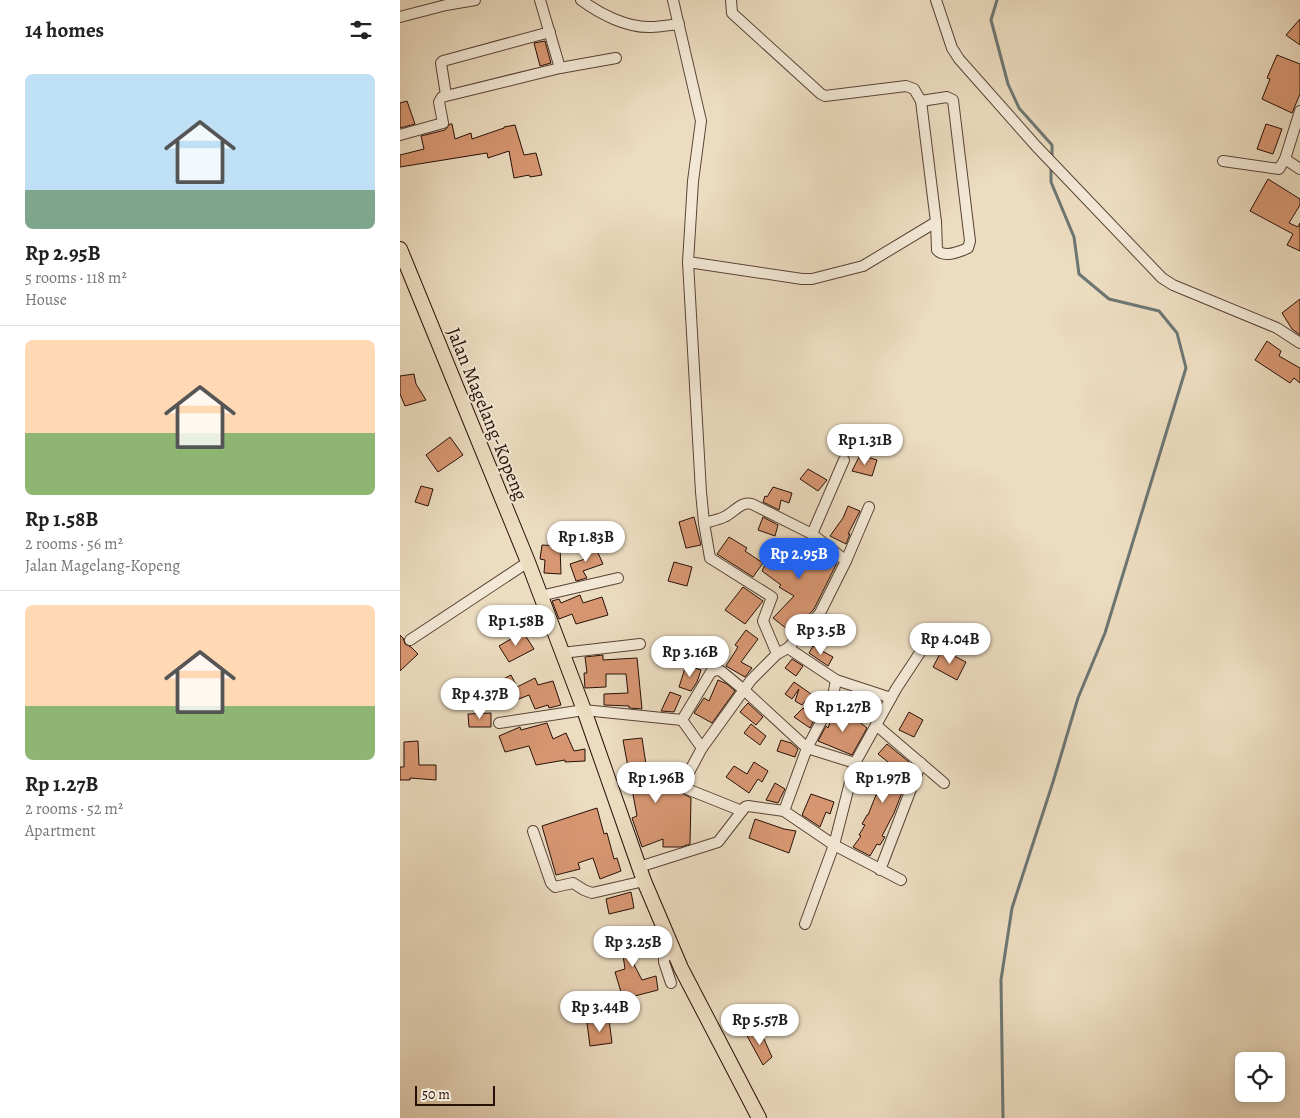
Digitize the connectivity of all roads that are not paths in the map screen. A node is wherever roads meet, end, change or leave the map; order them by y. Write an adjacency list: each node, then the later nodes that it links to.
1 (475, 0): 7 (street)
2 (540, 0): 9 (street)
3 (582, 0): 8 (street)
4 (673, 0): 8 (street)
5 (731, 0): 13 (street)
6 (936, 0): 22 (street)
7 (400, 17)
8 (679, 24): 21 (street)
9 (550, 32): 11 (street); 12 (street)
10 (616, 58): 11 (street)
11 (560, 68): 12 (street)
12 (446, 95): 15 (street)
13 (921, 101): 19 (street); 19 (street)
14 (1300, 111): 16 (street)
15 (400, 136)
16 (1285, 159): 17 (street); 18 (street)
17 (1223, 160)
18 (1300, 168)
19 (936, 222): 21 (street)
20 (400, 249): 28 (main road, Jalan Magelang-Kopeng)
21 (688, 262): 25 (street)
22 (1300, 343)
23 (844, 460): 26 (street)
24 (869, 507): 27 (street)
25 (704, 523): 26 (street); 36 (street)
26 (812, 534): 27 (street)
27 (846, 561): 33 (street)
28 (528, 562): 30 (main road, Jalan Magelang-Kopeng); 31 (street)
29 (618, 578): 30 (street)
30 (540, 596): 35 (main road, Jalan Magelang-Kopeng)
31 (410, 640)
32 (640, 644): 35 (street)
33 (788, 648): 36 (street); 37 (street)
34 (923, 648): 39 (street)
35 (562, 653): 40 (main road, Jalan Magelang-Kopeng)
36 (777, 654): 38 (street)
37 (836, 680): 39 (street); 45 (street)
38 (744, 690): 41 (street); 44 (street); 45 (street)
39 (892, 698): 43 (street)
40 (584, 710): 41 (street); 42 (street); 53 (main road, Jalan Magelang-Kopeng)
41 (682, 720): 44 (street)
42 (499, 723)
43 (876, 725): 46 (street); 47 (street)
44 (702, 748): 49 (street)
45 (807, 748): 46 (street); 50 (street)
46 (856, 763): 52 (street)
47 (921, 763): 48 (street); 54 (street)
48 (944, 783)
49 (742, 811): 50 (street); 53 (street)
50 (784, 811): 52 (street)
51 (533, 831): 56 (street)
52 (834, 845): 54 (street); 57 (street)
53 (639, 867): 56 (main road, Jalan Magelang-Kopeng)
54 (880, 870): 55 (street)
55 (901, 880)
56 (644, 881): 58 (main road, Jalan Magelang-Kopeng)
57 (805, 924)
58 (674, 950): 59 (street); 60 (main road, Jalan Magelang-Kopeng)
59 (670, 983)
60 (759, 1118)

